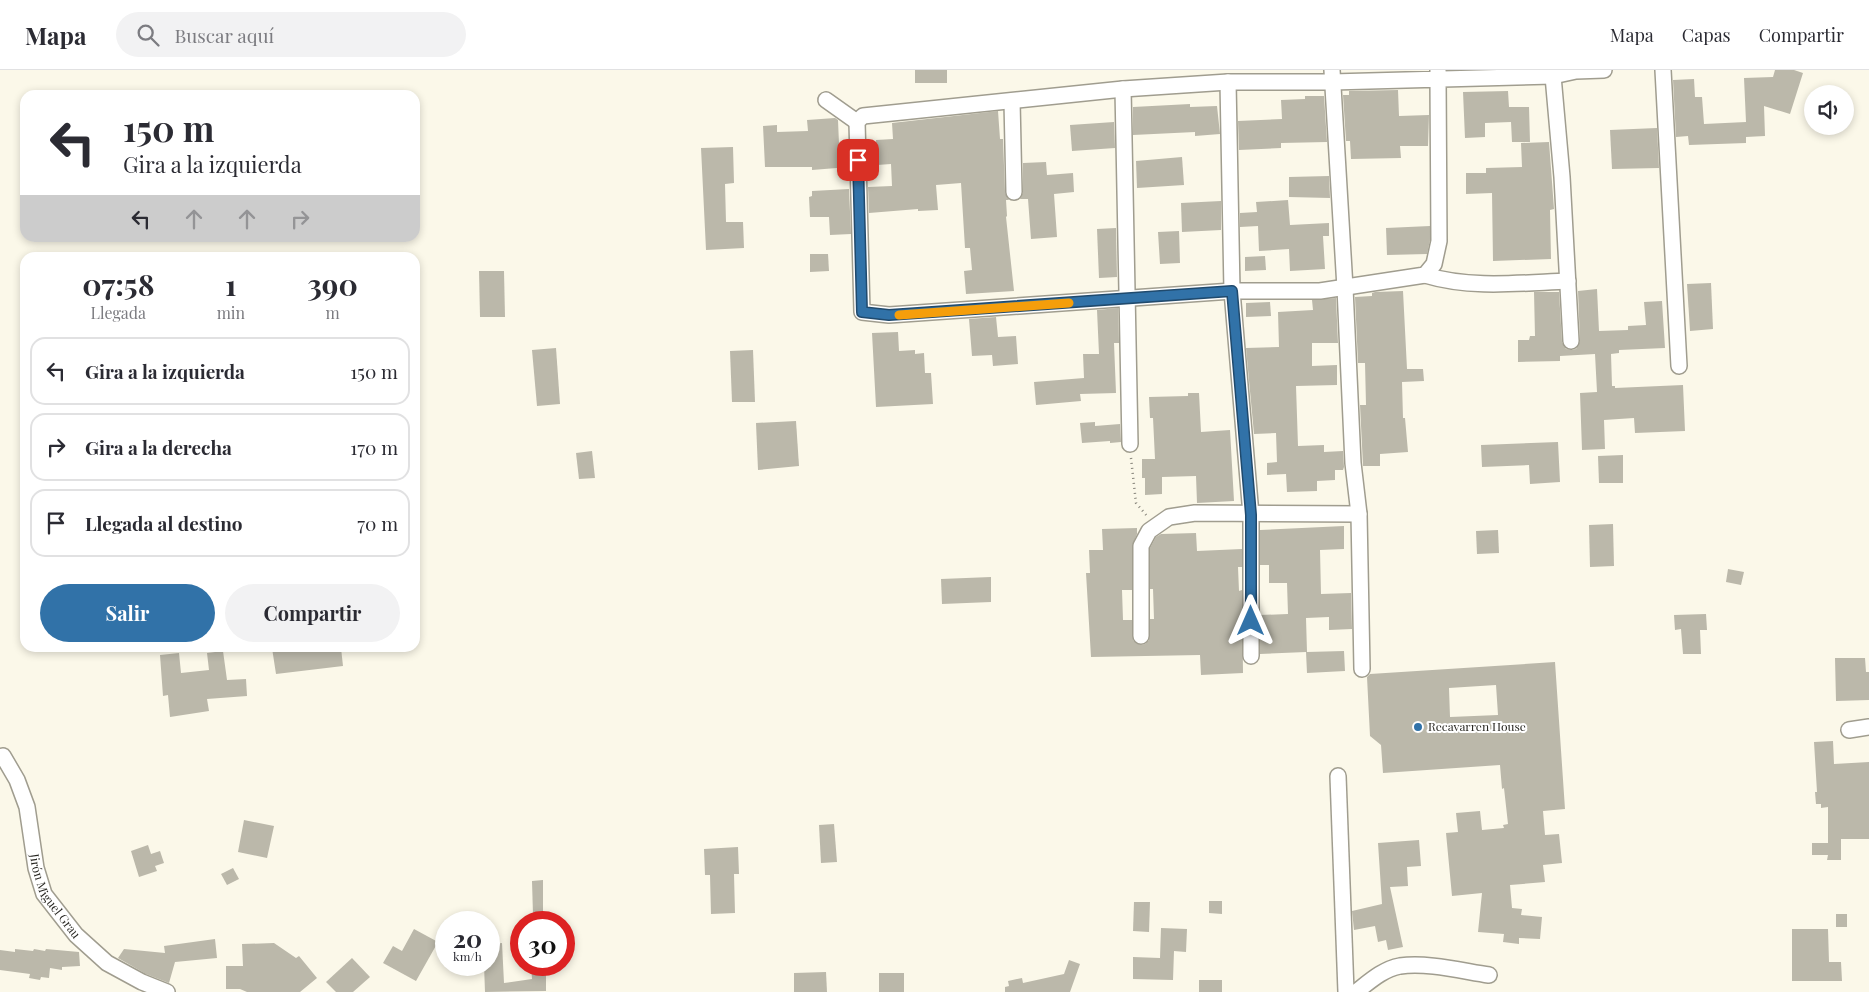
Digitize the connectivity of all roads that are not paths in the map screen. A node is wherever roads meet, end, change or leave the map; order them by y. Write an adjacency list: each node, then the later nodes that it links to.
1 (1604, 70): 3 (street)
2 (1662, 70): 18 (street)
3 (1546, 73): 4 (street); 13 (street)
4 (1438, 74): 5 (street); 12 (street)
5 (1332, 76): 6 (street); 14 (street)
6 (1228, 82): 7 (street); 15 (street)
7 (1123, 89): 9 (street); 16 (street)
8 (826, 100): 10 (street)
9 (1012, 101): 10 (street); 11 (street)
10 (858, 122): 16 (street)
11 (1014, 192)
12 (1425, 275): 13 (street); 14 (street)
13 (1568, 281): 17 (street)
14 (1345, 288): 15 (street); 20 (street)
15 (1232, 291): 16 (street); 21 (street)
16 (1128, 299): 19 (street)
17 (1571, 341)
18 (1679, 366)
19 (1130, 444)
20 (1360, 514): 21 (street); 24 (street)
21 (1251, 515): 22 (street); 23 (street)
22 (1141, 636)
23 (1251, 656)
24 (1362, 668)
25 (1869, 727): 26 (street)
26 (1849, 730)
27 (3, 756): 30 (street, Jirón Miguel Grau)
28 (1338, 776): 31 (street)
29 (1489, 975): 32 (street)
30 (167, 992)
31 (1346, 992)
32 (1356, 992)

